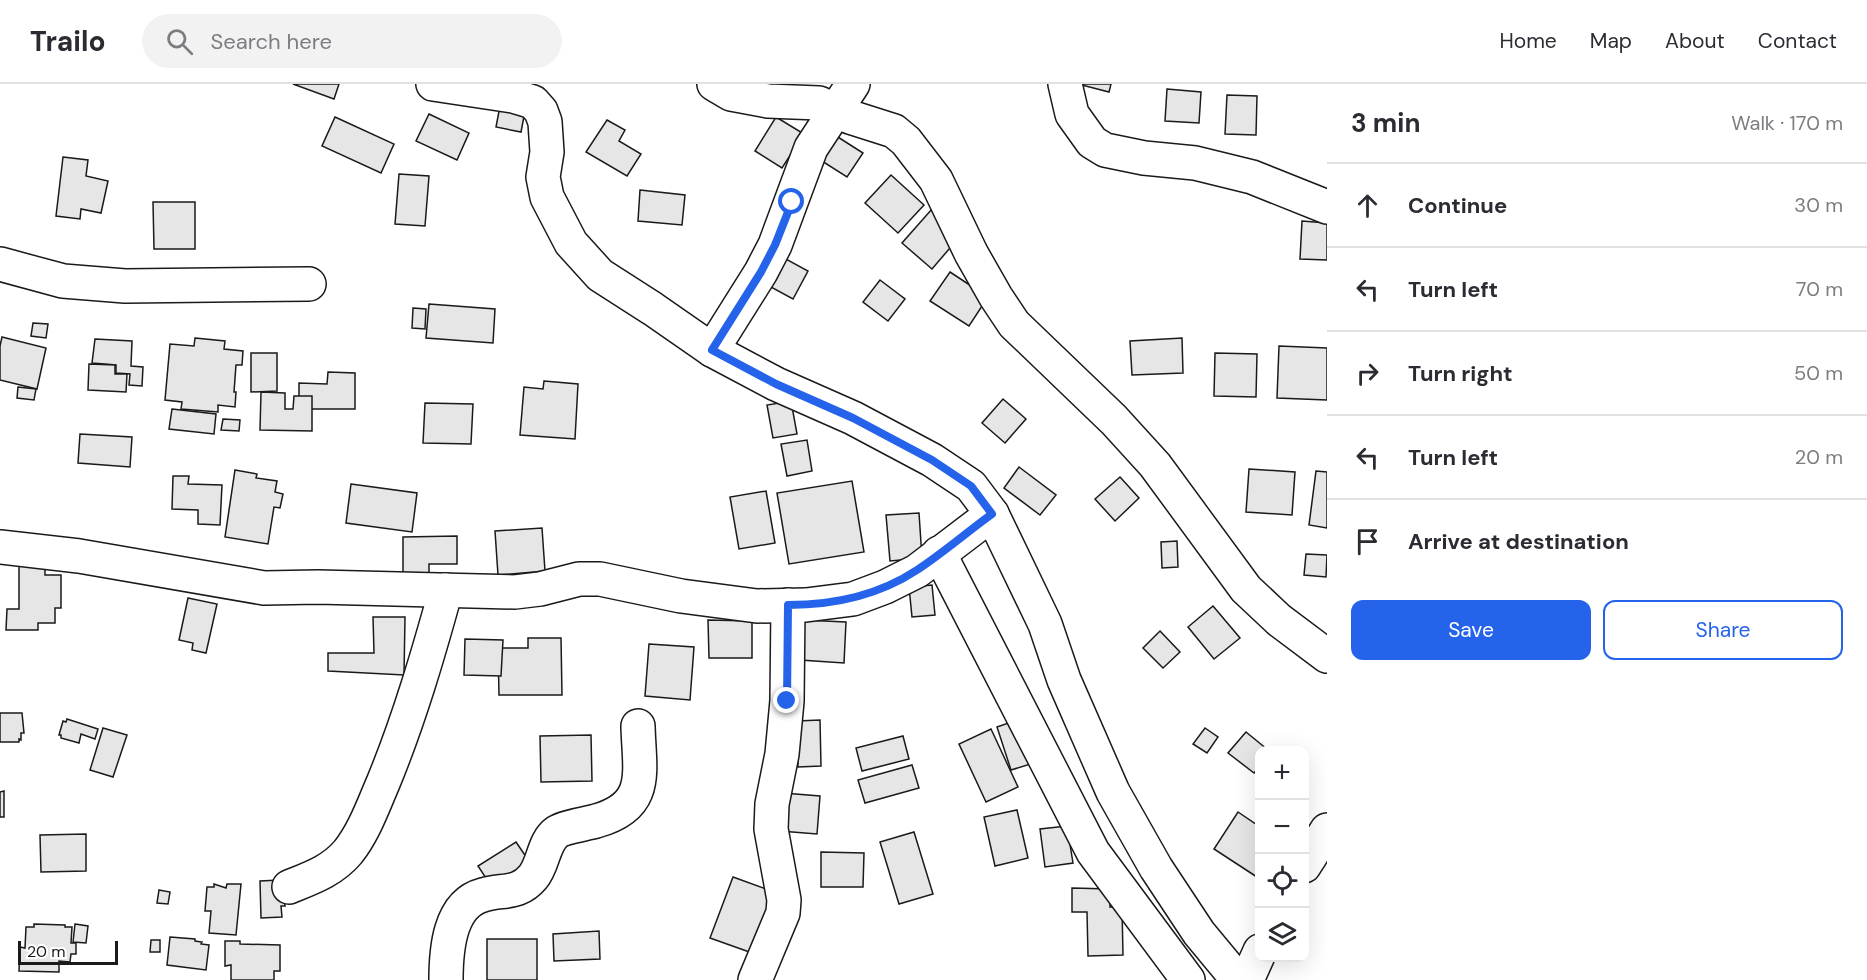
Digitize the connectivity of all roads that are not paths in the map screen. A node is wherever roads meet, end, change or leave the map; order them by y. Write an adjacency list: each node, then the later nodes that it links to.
1 (433, 84): 8 (street)
2 (714, 84): 4 (street)
3 (1065, 84): 5 (street)
4 (844, 97): 8 (street); 14 (street)
5 (1327, 207)
6 (0, 264): 7 (street)
7 (309, 284)
8 (712, 350): 9 (street)
9 (992, 514): 11 (street); 23 (street)
10 (0, 548): 12 (street)
11 (939, 553): 13 (street); 22 (street)
12 (446, 590): 13 (street); 18 (street)
13 (788, 605): 21 (street)
14 (1327, 656)
15 (638, 726): 20 (street)
16 (1327, 830): 17 (street)
17 (1309, 859)
18 (289, 886)
19 (1255, 961): 24 (street)
20 (446, 980)
21 (755, 980)
22 (1188, 980)
23 (1238, 980)
24 (1246, 980)

